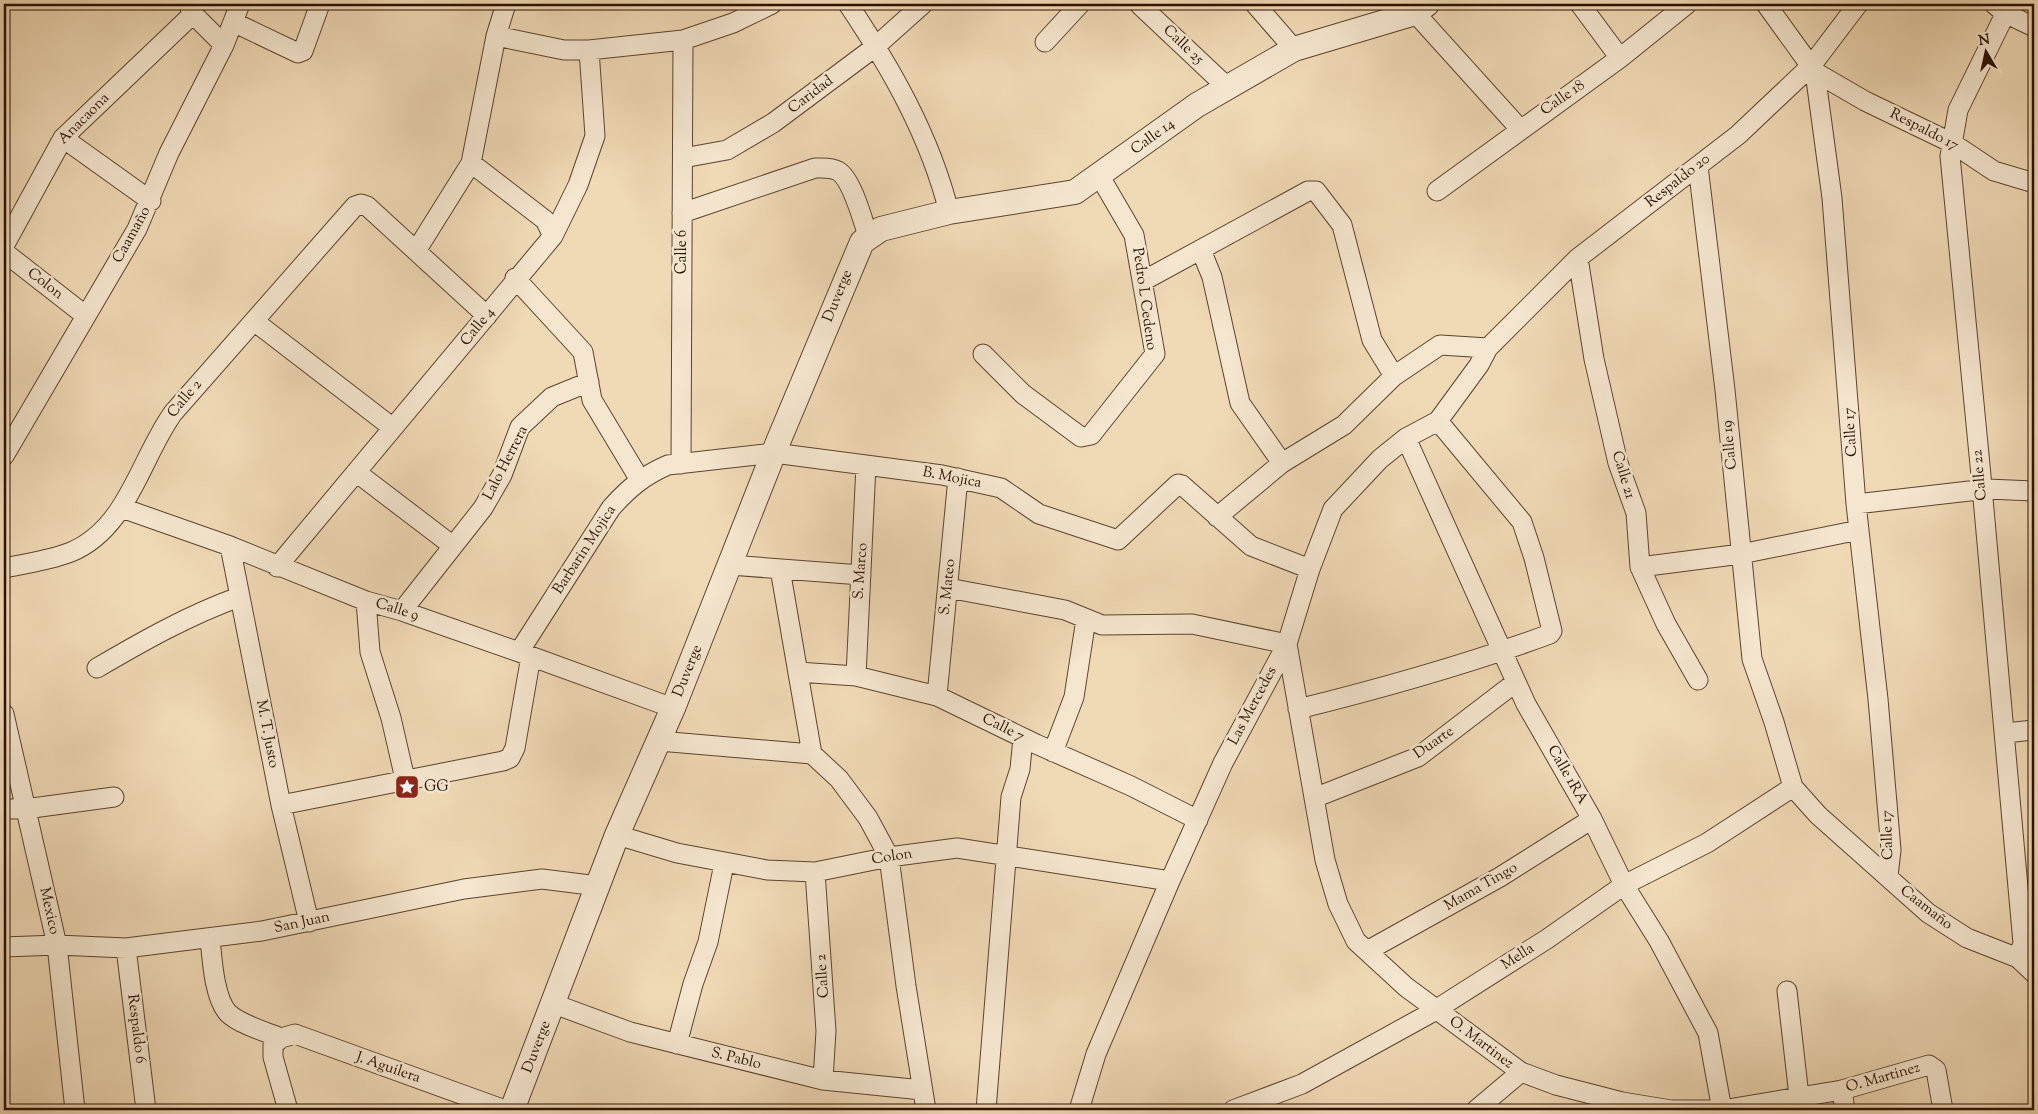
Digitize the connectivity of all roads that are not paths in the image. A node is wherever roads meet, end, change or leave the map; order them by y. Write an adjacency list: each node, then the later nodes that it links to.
1 (240, 4): 17 (street, Caamaño)
2 (320, 4): 17 (street)
3 (506, 4): 19 (street)
4 (772, 4): 20 (street)
5 (848, 4): 23 (street)
6 (922, 4): 23 (street, Caridad)
7 (1080, 4): 21 (street)
8 (1139, 4): 28 (street, Calle 25)
9 (1255, 4): 24 (street)
10 (1580, 4): 26 (street)
11 (1687, 4): 26 (street, Calle 18)
12 (1766, 4): 27 (street, Calle 17)
13 (1858, 4): 27 (street, Respaldo 20)
14 (1416, 7): 24 (street, Calle 14); 29 (street)
15 (2003, 7): 18 (street); 31 (street, Calle 22)
16 (191, 9): 22 (street); 30 (street, Anacaona)
17 (233, 22): 22 (street, Caamaño)
18 (2034, 27)
19 (496, 36): 25 (street); 33 (street)
20 (683, 40): 25 (street); 32 (street, Calle 6)
21 (1045, 42)
22 (224, 45): 38 (street, Caamaño)
23 (875, 47): 32 (street, Caridad); 39 (street)
24 (1294, 49): 28 (street, Calle 14)
25 (589, 50): 41 (street, Calle 4)
26 (1620, 58): 29 (street, Calle 18)
27 (1813, 69): 31 (street, Respaldo 17); 34 (street, Respaldo 20); 70 (street, Calle 17)
28 (1227, 88): 35 (street, Calle 14)
29 (1520, 129): 37 (street, Calle 18)
30 (62, 138): 38 (street); 43 (street, Anacaona)
31 (1952, 143): 36 (street, Respaldo 17); 68 (street, Calle 22)
32 (683, 158): 40 (street, Calle 6)
33 (471, 164): 41 (street); 45 (street)
34 (1698, 166): 47 (street, Respaldo 20); 76 (street, Calle 19)
35 (1099, 175): 39 (street, Calle 14); 49 (street, Pedro L Cedeno)
36 (2034, 183)
37 (1437, 191)
38 (150, 201): 50 (street, Caamaño)
39 (948, 212): 42 (street, Calle 14)
40 (682, 213): 42 (street); 63 (street, Calle 6)
41 (553, 236): 48 (street, Calle 4)
42 (868, 236): 60 (street, Duverge)
43 (4, 246)
44 (1201, 250): 49 (street); 55 (street); 62 (street)
45 (416, 251): 51 (street); 52 (street, Calle 2)
46 (4, 252): 50 (street, Colon)
47 (1578, 258): 53 (street, Respaldo 20); 79 (street, Calle 21)
48 (515, 278): 51 (street, Calle 4); 56 (street)
49 (1143, 281): 54 (street, Pedro L Cedeno)
50 (86, 316): 61 (street, Caamaño)
51 (487, 316): 58 (street, Calle 4)
52 (254, 321): 58 (street); 71 (street, Calle 2)
53 (1488, 348): 55 (street); 57 (street, Las Mercedes)
54 (983, 354)
55 (1394, 376): 62 (street)
56 (589, 382): 67 (street); 75 (street, Lalo Herrera)
57 (1438, 421): 59 (street, Las Mercedes); 90 (street)
58 (393, 428): 65 (street, Calle 4)
59 (1406, 438): 82 (street, Las Mercedes); 90 (street, Calle 1RA)
60 (774, 453): 63 (street, B. Mojica); 64 (street, B. Mojica); 77 (street, Duverge)
61 (4, 456)
62 (1282, 463): 72 (street)
63 (675, 464): 67 (street, Barbarin Mojica)
64 (866, 465): 66 (street, B. Mojica); 83 (street, S. Marco)
65 (356, 472): 75 (street); 78 (street, Calle 4)
66 (958, 478): 72 (street, B. Mojica); 84 (street, S. Mateo)
67 (640, 480): 91 (street, Barbarin Mojica)
68 (1981, 490): 69 (street); 70 (street); 103 (street, Calle 22)
69 (2034, 491)
70 (1856, 504): 73 (street, Calle 17)
71 (122, 508): 74 (street, Calle 9); 80 (street, Calle 2)
72 (1217, 517): 82 (street)
73 (1859, 530): 76 (street); 122 (street, Calle 17)
74 (230, 546): 78 (street, Calle 9); 85 (street, M. T. Justo)
75 (454, 546): 87 (street, Lalo Herrera)
76 (1741, 554): 79 (street); 101 (street, Calle 19)
77 (730, 565): 81 (street); 98 (street, Duverge)
78 (277, 567): 86 (street, Calle 9)
79 (1640, 567): 95 (street, Calle 21)
80 (4, 568)
81 (780, 569): 83 (street); 93 (street)
82 (1310, 569): 89 (street, Las Mercedes)
83 (861, 575): 94 (street, S. Marco)
84 (948, 588): 88 (street); 97 (street, S. Mateo)
85 (239, 597): 92 (street); 112 (street, M. T. Justo)
86 (366, 601): 87 (street, Calle 9); 108 (street)
87 (402, 611): 91 (street, Calle 9)
88 (1086, 619): 89 (street); 106 (street)
89 (1287, 644): 99 (street, O. Martinez); 116 (street, Las Mercedes)
90 (1502, 652): 96 (street, Calle 1RA); 99 (street)
91 (525, 654): 98 (street, Calle 9); 108 (street)
92 (97, 668)
93 (798, 672): 94 (street, Calle 7); 107 (street)
94 (856, 676): 97 (street, Calle 7)
95 (1698, 680)
96 (1516, 682): 111 (street, Duarte); 115 (street, Calle 1RA)
97 (937, 696): 104 (street, Calle 7)
98 (673, 708): 105 (street, Duverge)
99 (1298, 709): 111 (street, O. Martinez)
100 (4, 714): 114 (street, Mexico)
101 (1774, 722): 109 (street, Caamaño)
102 (2034, 730): 103 (street)
103 (2005, 733): 132 (street, Calle 22)
104 (1023, 738): 106 (street, Calle 7); 119 (street)
105 (659, 742): 107 (street); 117 (street, Duverge)
106 (1053, 752): 116 (street, Calle 7)
107 (812, 754): 118 (street)
108 (405, 779): 112 (street)
109 (1793, 787): 122 (street, Caamaño); 124 (street, Mella)
110 (114, 797): 114 (street)
111 (1314, 798): 131 (street, O. Martinez)
112 (281, 805): 126 (street, M. T. Justo)
113 (4, 809): 114 (street)
114 (26, 809): 128 (street, Mexico)
115 (1592, 819): 124 (street, Calle 1RA); 131 (street, Mama Tingo)
116 (1198, 820): 123 (street, Las Mercedes)
117 (617, 835): 120 (street, Colon); 125 (street, Duverge)
118 (889, 857): 119 (street, Colon); 121 (street, Colon); 141 (street)
119 (1007, 857): 123 (street, Colon); 150 (street)
120 (724, 864): 121 (street, Colon); 138 (street)
121 (815, 872): 140 (street, Calle 2)
122 (1888, 876): 132 (street, Caamaño)
123 (1170, 881): 151 (street, Las Mercedes)
124 (1624, 885): 136 (street, Mella); 154 (street, Calle 1RA)
125 (598, 886): 126 (street, San Juan); 135 (street, Duverge)
126 (309, 922): 127 (street, San Juan)
127 (210, 938): 130 (street, San Juan); 137 (street)
128 (57, 945): 129 (street, San Juan); 130 (street, San Juan); 144 (street, Mexico)
129 (4, 947)
130 (126, 948): 145 (street, Respaldo 6)
131 (1367, 951): 136 (street, O. Martinez)
132 (2018, 958): 133 (street, Caamaño)
133 (2034, 973)
134 (1787, 991): 143 (street)
135 (554, 1004): 138 (street, S. Pablo); 148 (street, Duverge)
136 (1437, 1009): 139 (street, O. Martinez); 152 (street, Mella)
137 (277, 1041): 146 (street); 147 (street, J. Aguilera)
138 (677, 1044): 140 (street, S. Pablo)
139 (1521, 1072): 153 (street); 154 (street, O. Martinez)
140 (823, 1080): 141 (street, S. Pablo)
141 (922, 1090): 149 (street)
142 (1842, 1090): 143 (street, O. Martinez); 155 (street); 156 (street, O. Martinez)
143 (1800, 1096): 154 (street, O. Martinez)
144 (75, 1110)
145 (146, 1110)
146 (288, 1110)
147 (505, 1110)
148 (512, 1110)
149 (926, 1110)
150 (986, 1110)
151 (1079, 1110)
152 (1233, 1110)
153 (1476, 1110)
154 (1722, 1110)
155 (1845, 1110)
156 (1942, 1110)

